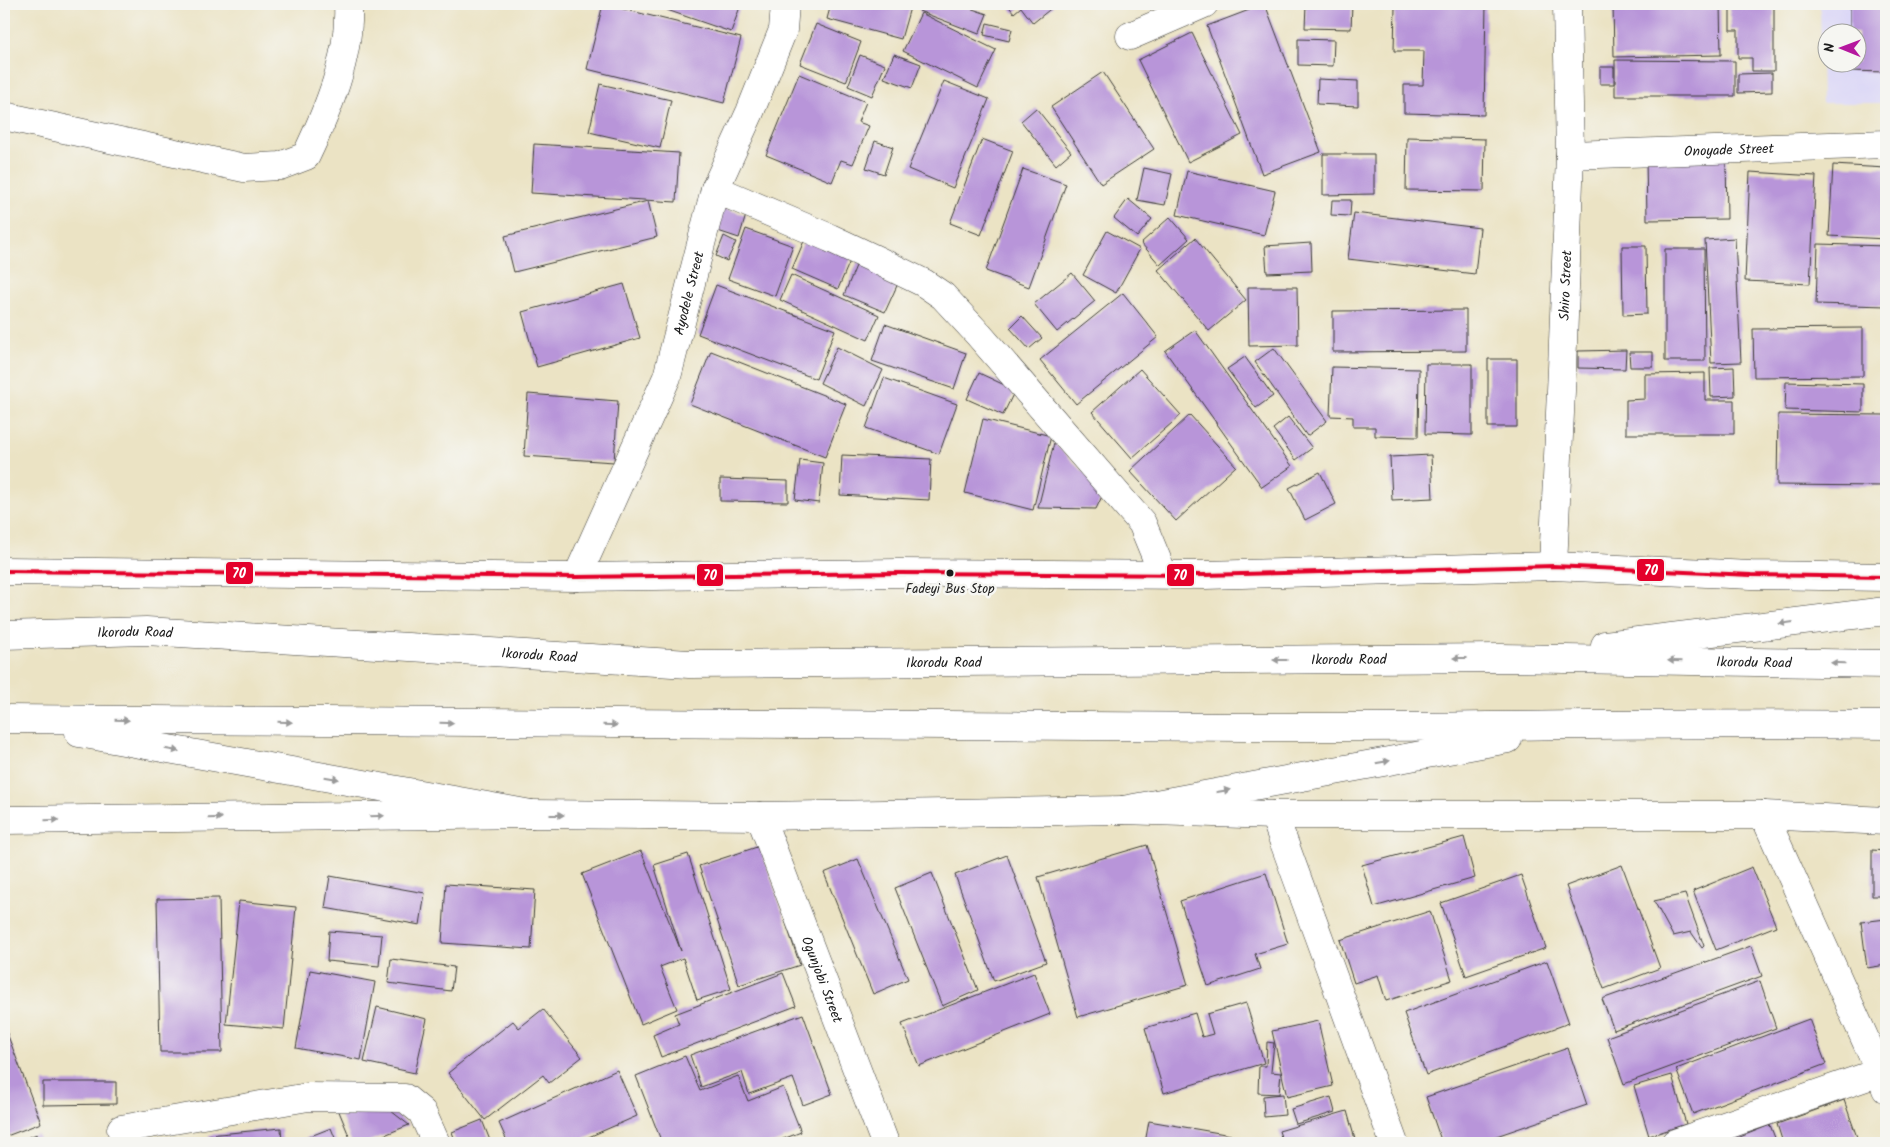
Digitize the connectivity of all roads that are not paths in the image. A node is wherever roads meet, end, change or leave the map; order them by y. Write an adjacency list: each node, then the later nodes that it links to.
1 (348, 4): 6 (main road)
2 (785, 4): 9 (main road, Ayodele Street)
3 (1204, 4): 5 (main road)
4 (1567, 4): 8 (main road, Shiro Street)
5 (1130, 36)
6 (4, 116)
7 (1886, 144): 8 (main road, Onoyade Street)
8 (1570, 155): 10 (main road, Shiro Street)
9 (715, 189): 12 (main road); 13 (main road, Ayodele Street)
10 (1553, 566): 12 (main road); 14 (main road)
11 (4, 571): 13 (main road)
12 (1163, 574): 13 (main road)
13 (577, 576)
14 (1886, 577)
15 (1886, 611): 19 (main road, one-way to 19)
16 (4, 618): 17 (main road)
17 (146, 631): 18 (main road, Ikorodu Road); 19 (main road, Ikorodu Road, one-way to 17)
18 (4, 635)
19 (1501, 658): 20 (main road, Ikorodu Road, one-way to 19)
20 (1886, 664)
21 (4, 719): 24 (main road, one-way to 24); 27 (main road, one-way to 27)
22 (1762, 723): 23 (main road); 24 (main road); 25 (main road)
23 (1886, 725)
24 (1578, 726): 26 (main road, one-way to 24)
25 (1886, 738)
26 (1123, 810): 29 (main road); 30 (main road)
27 (531, 814): 29 (main road, one-way to 29); 31 (main road, one-way to 27)
28 (1764, 815): 30 (main road); 32 (main road); 33 (main road)
29 (760, 816): 36 (main road, Ogunjobi Street)
30 (1274, 816): 37 (main road)
31 (4, 820)
32 (1886, 821)
33 (1883, 1080): 38 (main road)
34 (121, 1129): 35 (main road)
35 (436, 1143)
36 (885, 1143)
37 (1394, 1143)
38 (1675, 1143)

